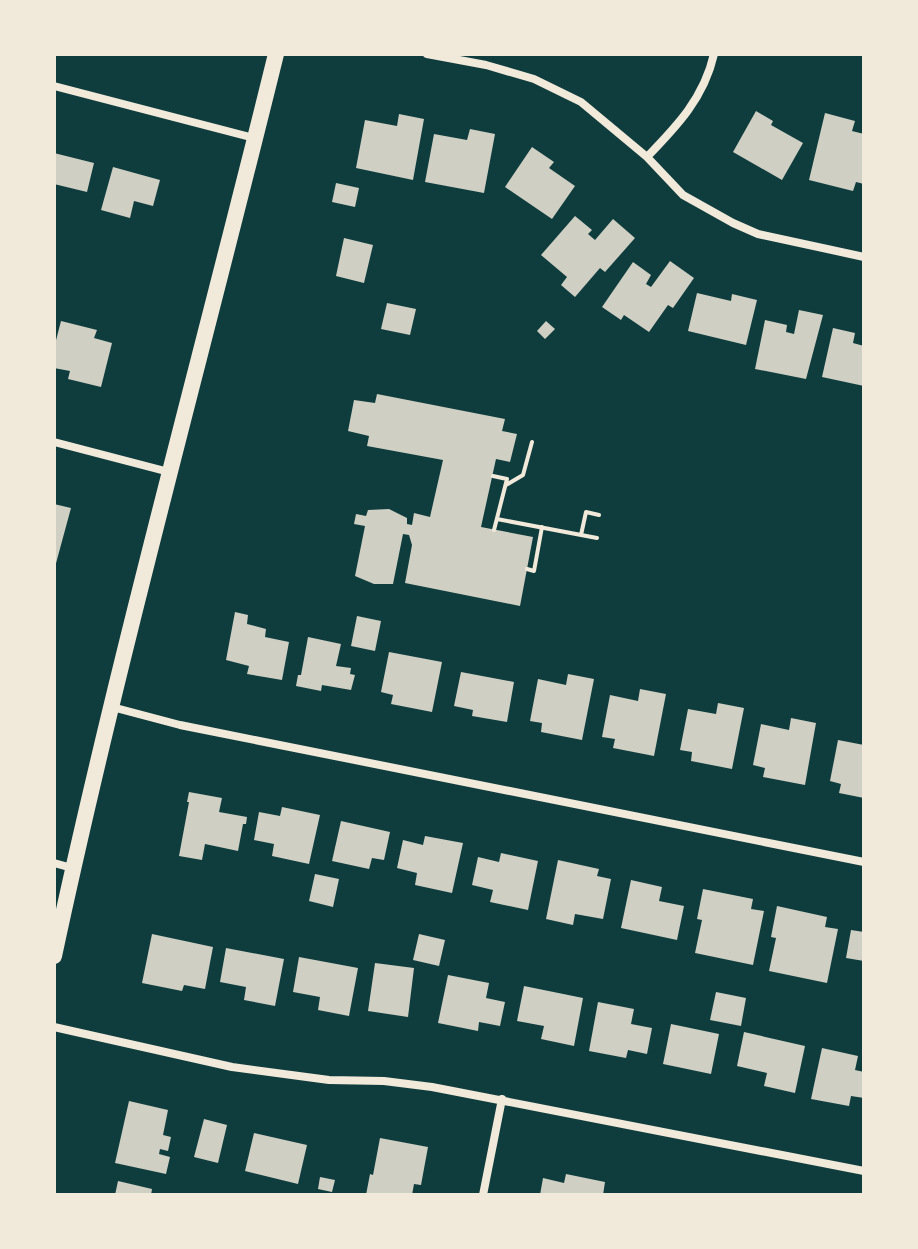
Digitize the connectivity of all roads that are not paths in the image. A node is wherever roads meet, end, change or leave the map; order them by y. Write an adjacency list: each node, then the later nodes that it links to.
1 (276, 54): 5 (main road)
2 (427, 54): 6 (street)
3 (714, 54): 6 (street)
4 (54, 86): 5 (street)
5 (255, 138): 9 (main road)
6 (647, 157): 7 (street)
7 (864, 257)
8 (54, 442): 9 (street)
9 (171, 472): 10 (main road)
10 (111, 707): 11 (street); 13 (main road)
11 (864, 862)
12 (54, 863): 13 (street)
13 (72, 868): 14 (main road)
14 (54, 956)
15 (54, 1027): 16 (street)
16 (502, 1099): 17 (street); 18 (street)
17 (864, 1171)
18 (483, 1195)

